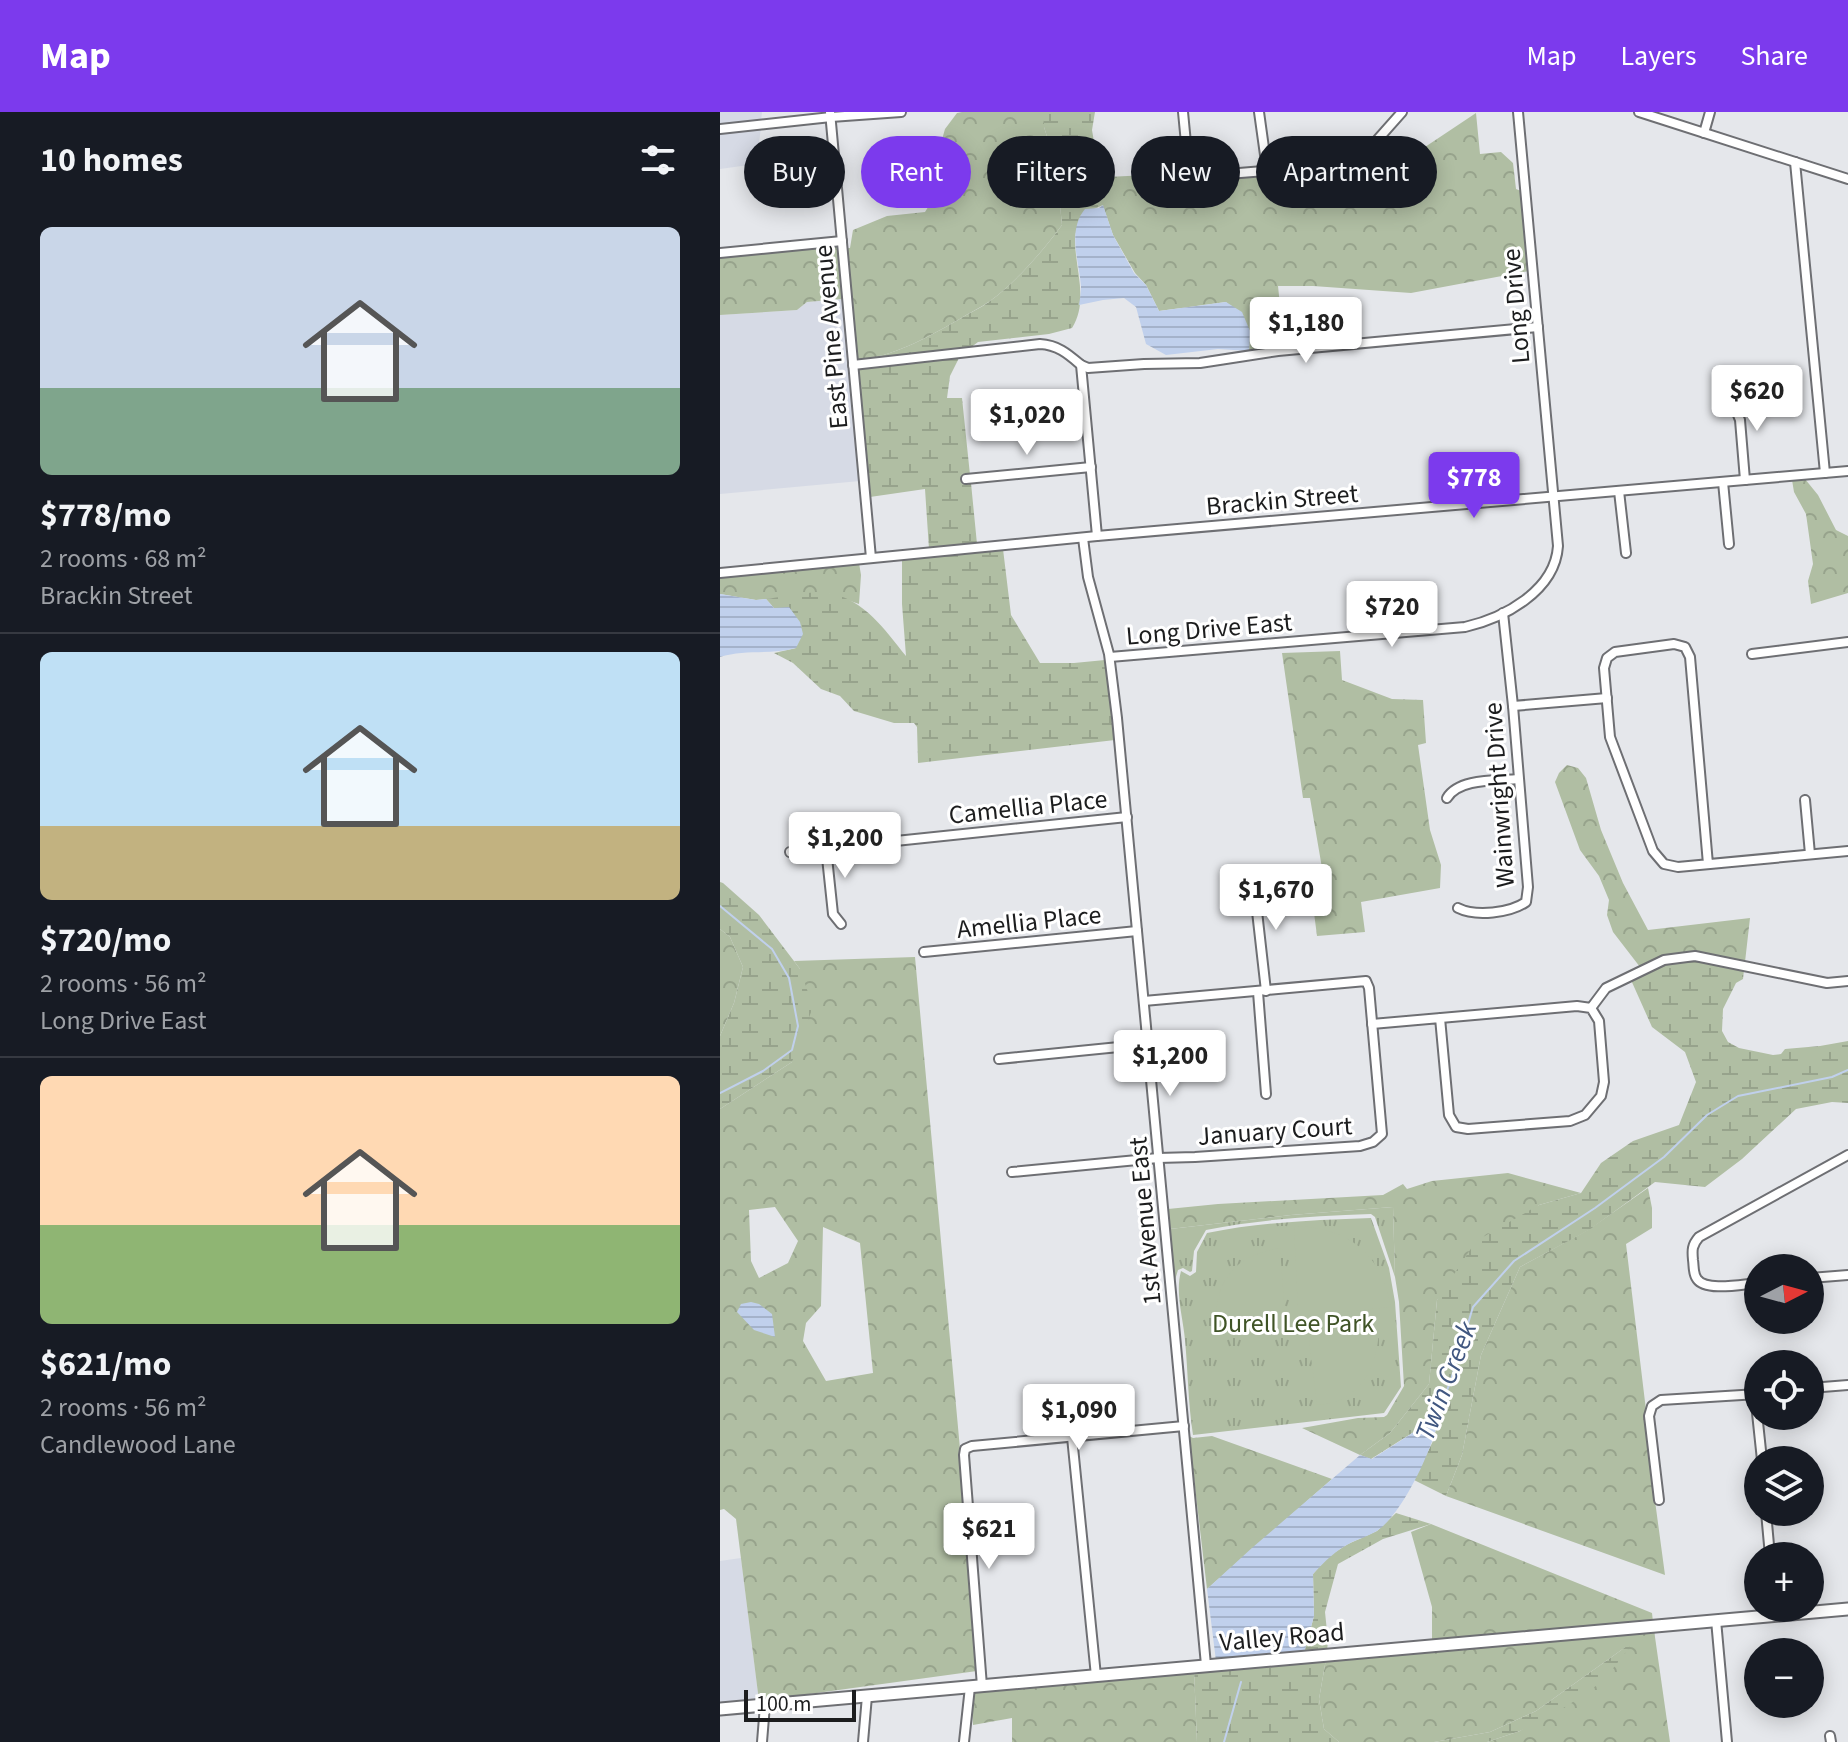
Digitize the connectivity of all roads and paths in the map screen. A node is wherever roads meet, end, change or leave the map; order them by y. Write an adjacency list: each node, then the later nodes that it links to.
1 (901, 112): 8 (street)
2 (1183, 112): 14 (street)
3 (1259, 112): 11 (street)
4 (1402, 112): 12 (street)
5 (1518, 112): 18 (street, Long Drive)
6 (1639, 112): 10 (street)
7 (1710, 112): 10 (street)
8 (830, 114): 9 (street); 16 (street, East Pine Avenue)
9 (720, 129)
10 (1704, 133): 13 (street)
11 (1262, 136)
12 (1381, 136)
13 (1795, 162): 15 (street); 24 (street)
14 (1256, 171)
15 (1848, 179)
16 (842, 241): 17 (street); 19 (street, East Pine Avenue)
17 (720, 253)
18 (1538, 327): 20 (street); 29 (street, Long Drive)
19 (853, 365): 20 (street); 34 (street, East Pine Avenue)
20 (1081, 365): 22 (street)
21 (1730, 395): 26 (street)
22 (1091, 467): 25 (street); 30 (street)
23 (1848, 471): 24 (street, Brackin Street)
24 (1825, 473): 26 (street, Brackin Street)
25 (966, 479)
26 (1745, 480): 27 (street, Brackin Street)
27 (1723, 482): 28 (street, Brackin Street); 32 (street)
28 (1619, 491): 29 (street, Brackin Street); 33 (street)
29 (1554, 496): 30 (street, Brackin Street); 36 (street, Long Drive East)
30 (1097, 536): 31 (street, Brackin Street)
31 (1083, 538): 34 (street, Brackin Street); 39 (street, 1st Avenue East)
32 (1729, 544)
33 (1626, 553)
34 (871, 558): 35 (street, Brackin Street)
35 (720, 573)
36 (1503, 613): 39 (street, Long Drive East); 41 (street, Wainwright Drive)
37 (1848, 642): 38 (street)
38 (1752, 654)
39 (1110, 657): 45 (street, 1st Avenue East)
40 (1607, 698): 41 (street); 50 (street); 50 (street)
41 (1513, 706): 42 (street, Wainwright Drive)
42 (1518, 779): 43 (street); 54 (street, Wainwright Drive)
43 (1447, 798)
44 (1805, 800): 49 (street)
45 (1127, 817): 46 (street, Camellia Place); 56 (street, 1st Avenue East)
46 (826, 848): 48 (street, Camellia Place); 55 (street)
47 (1848, 851): 49 (street)
48 (790, 852)
49 (1810, 854): 50 (street)
50 (1708, 864)
51 (1291, 873): 52 (street)
52 (1253, 876): 53 (street); 59 (street)
53 (1229, 879)
54 (1458, 908)
55 (841, 924)
56 (1137, 931): 57 (street, Amellia Place); 60 (street, 1st Avenue East)
57 (924, 952)
58 (1848, 981): 61 (street)
59 (1262, 991): 60 (street); 63 (street, January Court); 66 (street)
60 (1144, 1001): 64 (street, 1st Avenue East)
61 (1591, 1008): 62 (street); 62 (street)
62 (1440, 1018): 63 (street)
63 (1372, 1024): 68 (street, January Court)
64 (1149, 1044): 65 (street); 68 (street, 1st Avenue East)
65 (999, 1059)
66 (1266, 1094)
67 (1848, 1155): 72 (street)
68 (1158, 1158): 69 (street); 76 (street, 1st Avenue East)
69 (1012, 1172)
70 (1848, 1275): 71 (street)
71 (1824, 1277)
72 (1744, 1284)
73 (1848, 1385): 74 (street)
74 (1824, 1387)
75 (1744, 1395): 78 (street)
76 (1184, 1426): 77 (street); 83 (street, 1st Avenue East)
77 (1072, 1437): 84 (street); 85 (street)
78 (1659, 1500)
79 (1848, 1609): 80 (street, Valley Road)
80 (1824, 1610)
81 (1744, 1616): 82 (street, Valley Road)
82 (1716, 1620): 83 (street, Valley Road); 92 (street)
83 (1206, 1665): 84 (street, Valley Road)
84 (1096, 1676): 85 (street, Valley Road)
85 (976, 1687): 86 (street, Valley Road); 91 (street)
86 (867, 1696): 87 (street, Valley Road); 90 (street)
87 (765, 1705): 88 (street, Valley Road); 89 (street)
88 (720, 1709)
89 (762, 1742)
90 (863, 1742)
91 (964, 1742)
92 (1727, 1742)

